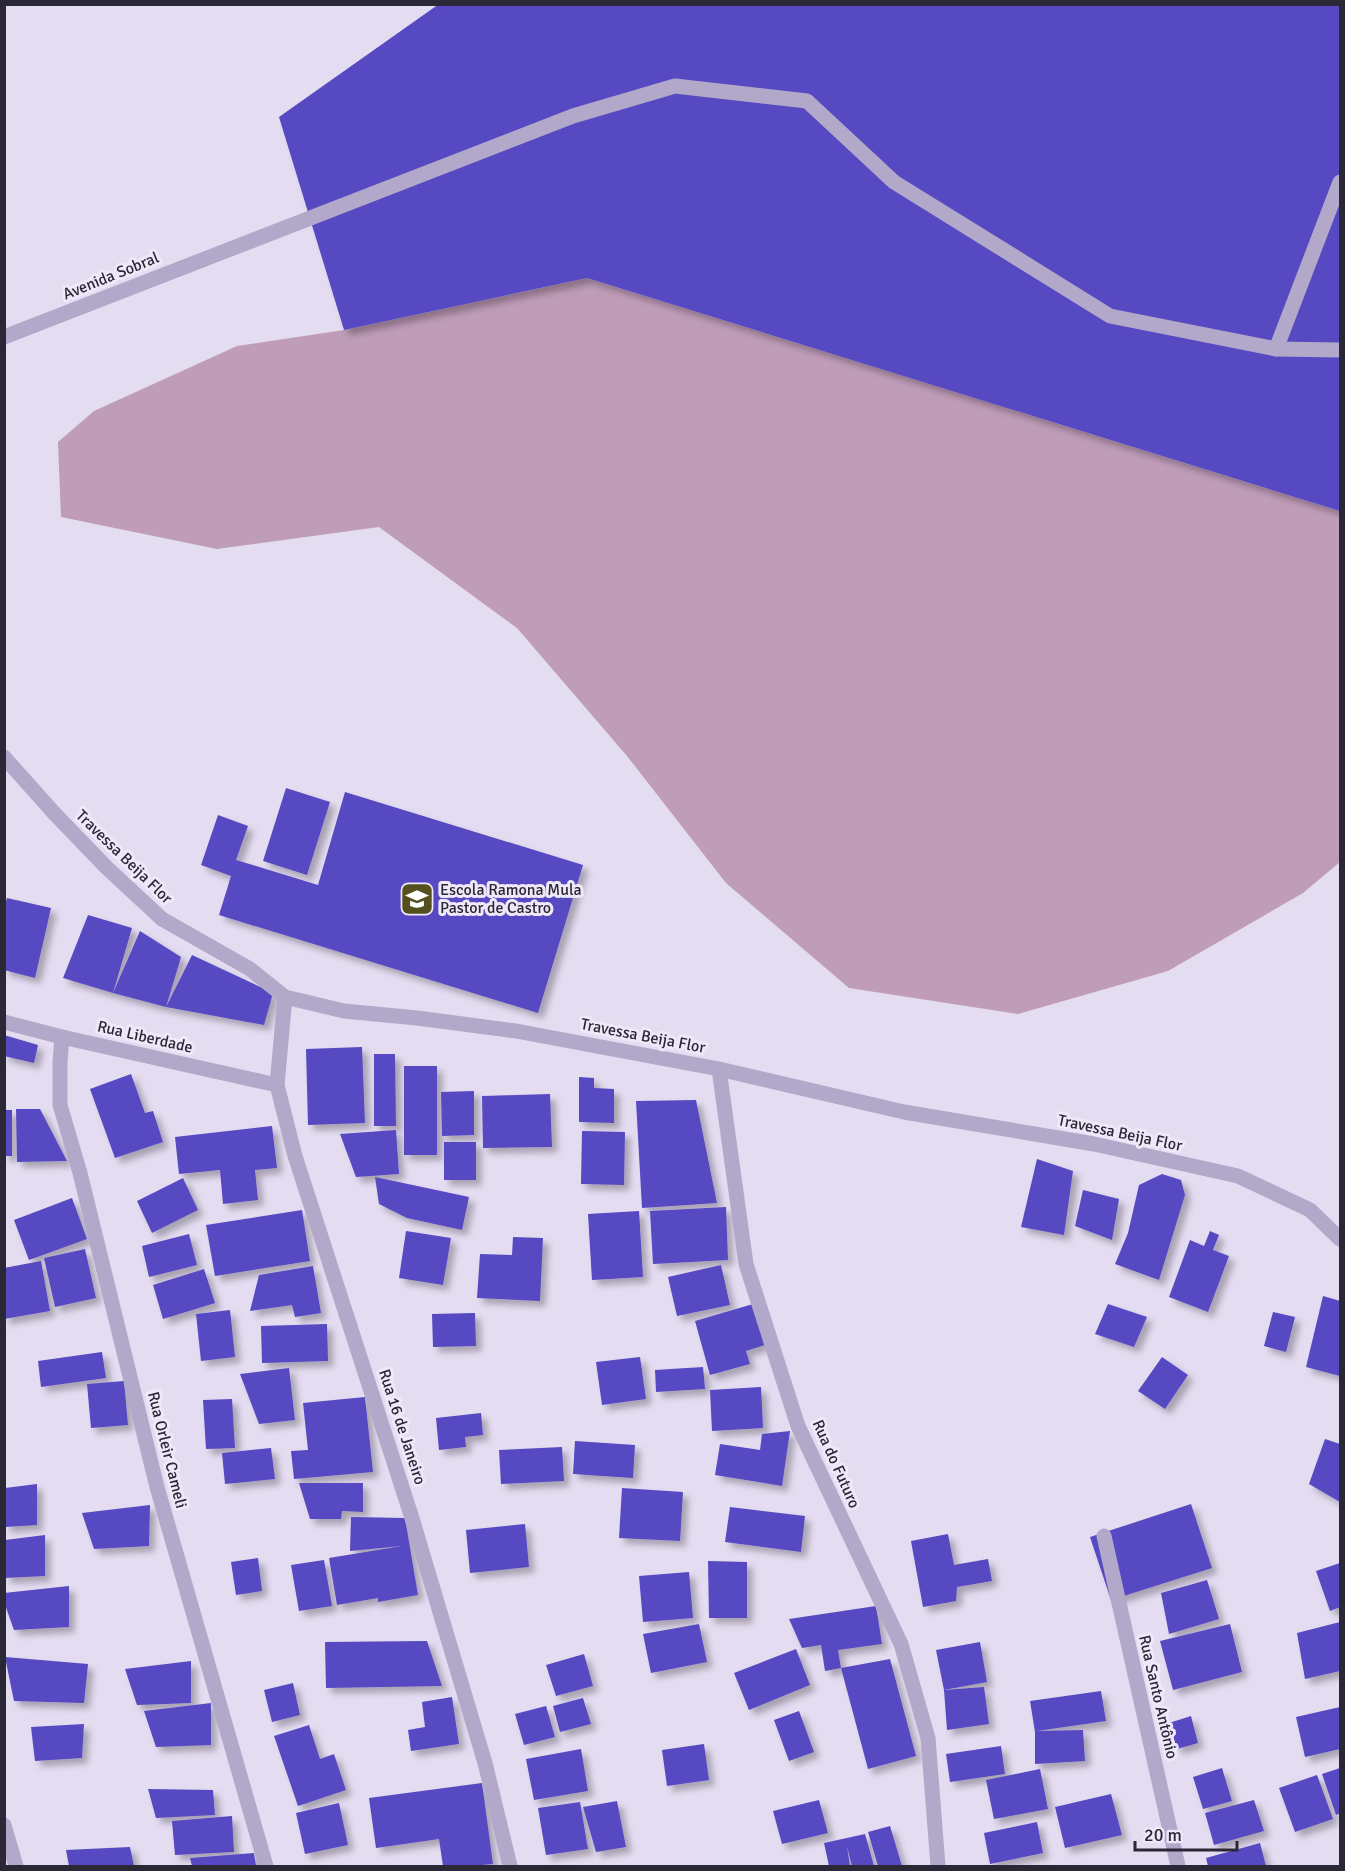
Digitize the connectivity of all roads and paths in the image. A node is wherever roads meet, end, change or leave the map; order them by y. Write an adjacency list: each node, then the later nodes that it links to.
1 (1341, 182): 3 (street)
2 (4, 337): 3 (street, Avenida Sobral)
3 (1276, 349): 4 (street, Avenida Sobral)
4 (1341, 351)
5 (4, 757): 6 (street, Travessa Beija Flor)
6 (285, 997): 9 (street, Travessa Beija Flor); 10 (street, Rua 16 de Janeiro)
7 (4, 1022): 8 (street, Rua Liberdade)
8 (62, 1037): 10 (street, Rua Liberdade); 15 (street, Rua Orleir Cameli)
9 (719, 1069): 11 (street, Travessa Beija Flor); 17 (street, Rua do Futuro)
10 (277, 1085): 16 (street, Rua 16 de Janeiro)
11 (1341, 1239)
12 (1104, 1536): 18 (street, Rua Santo Antônio)
13 (4, 1825): 14 (street)
14 (16, 1866)
15 (266, 1866)
16 (510, 1866)
17 (938, 1866)
18 (1178, 1866)

